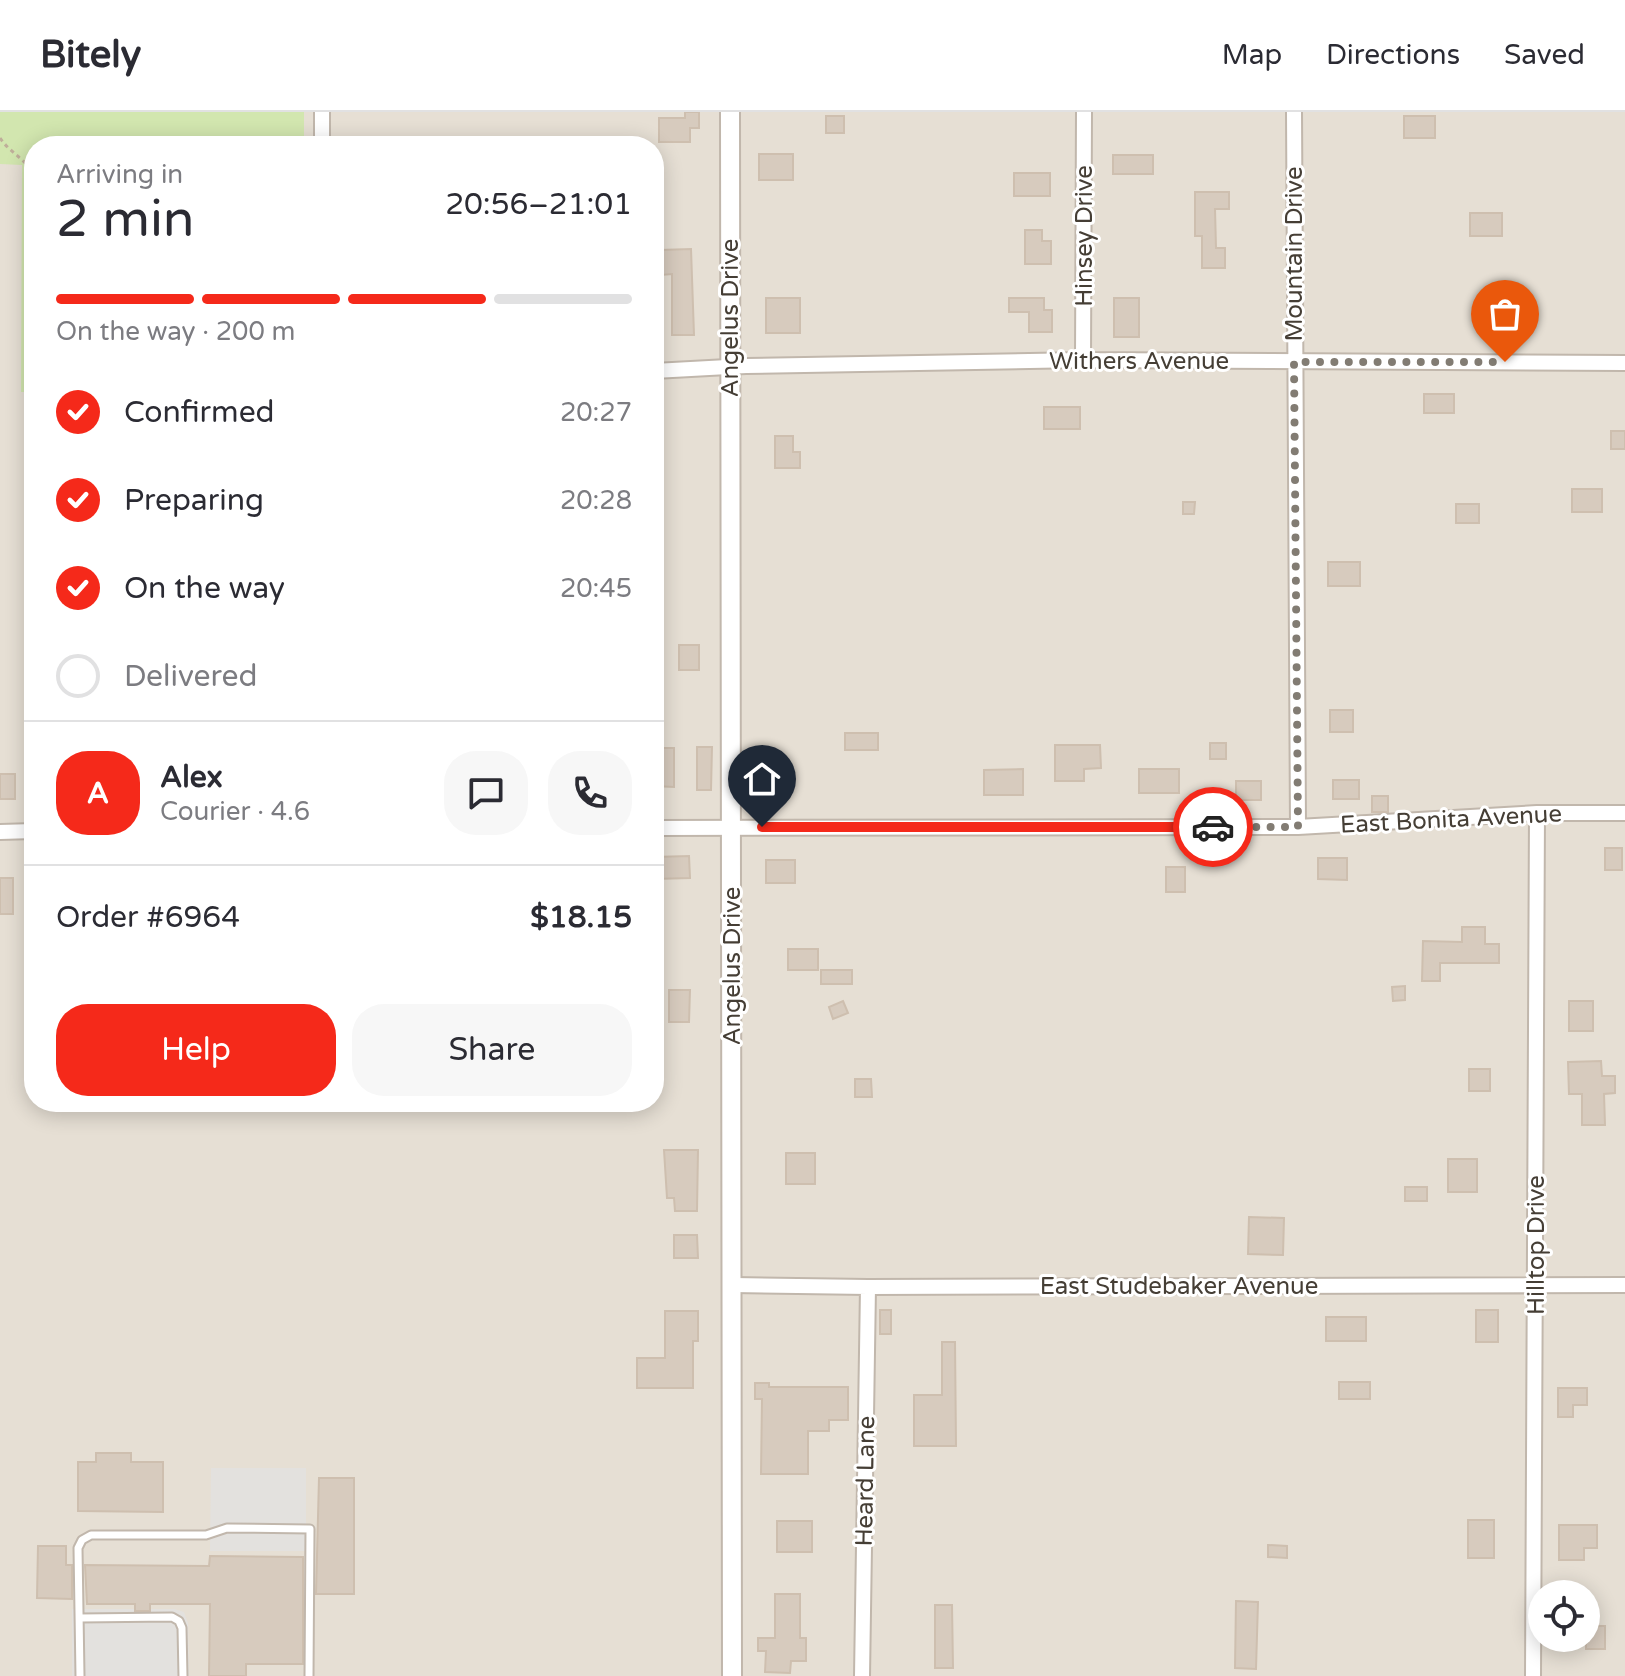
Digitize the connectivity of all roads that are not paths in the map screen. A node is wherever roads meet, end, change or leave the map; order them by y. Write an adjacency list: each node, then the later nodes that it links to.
1 (322, 112): 5 (street)
2 (730, 112): 9 (street, Angelus Drive)
3 (1084, 112): 6 (street, Hinsey Drive)
4 (1294, 112): 7 (street, Mountain Drive)
5 (322, 136)
6 (1083, 360): 7 (street, Withers Avenue); 9 (street, Withers Avenue)
7 (1294, 362): 8 (street, Withers Avenue); 14 (street, Mountain Drive)
8 (1625, 363)
9 (730, 367): 10 (street, Withers Avenue); 13 (street, Angelus Drive)
10 (664, 370)
11 (1537, 813): 12 (street, East Bonita Avenue); 14 (street, East Bonita Avenue); 19 (street, Hilltop Drive)
12 (1625, 813)
13 (731, 827): 14 (street, East Bonita Avenue); 15 (street, East Bonita Avenue); 18 (street, Angelus Drive)
14 (1298, 827)
15 (664, 828)
16 (24, 831): 17 (street)
17 (0, 832)
18 (733, 1285): 21 (street, East Studebaker Avenue); 26 (street, Angelus Drive)
19 (1536, 1285): 20 (street, East Studebaker Avenue); 21 (street, East Studebaker Avenue); 28 (street, Hilltop Drive)
20 (1625, 1285)
21 (868, 1287): 27 (street, Heard Lane)
22 (80, 1618): 23 (lane); 24 (lane); 25 (lane)
23 (80, 1676)
24 (183, 1676)
25 (309, 1676)
26 (732, 1676)
27 (862, 1676)
28 (1533, 1676)

